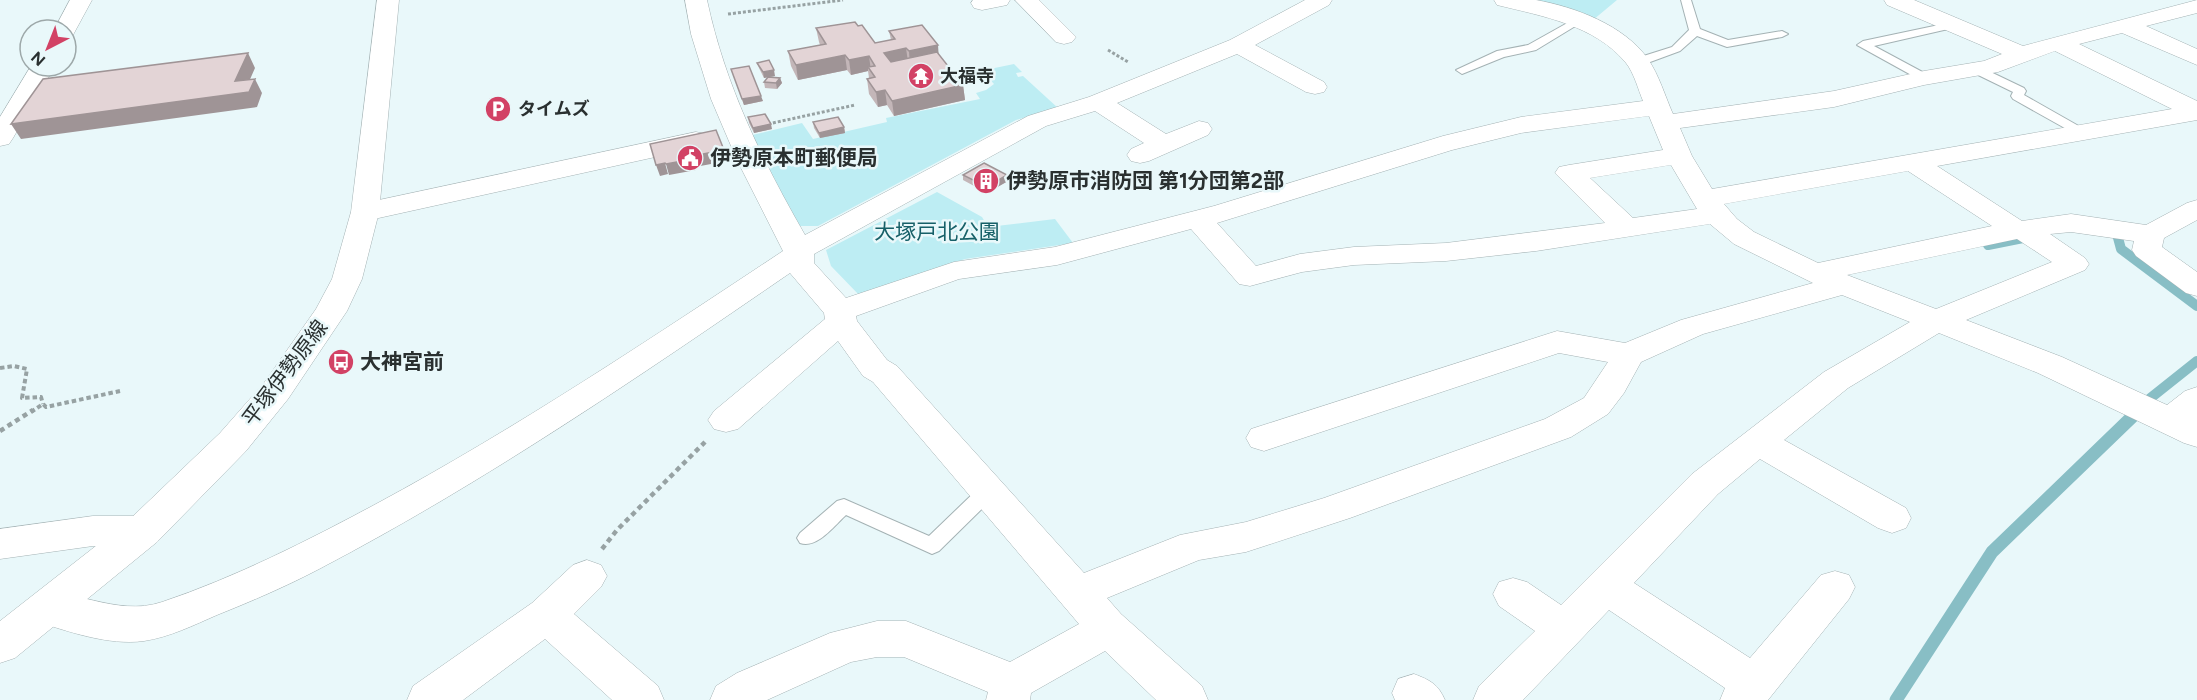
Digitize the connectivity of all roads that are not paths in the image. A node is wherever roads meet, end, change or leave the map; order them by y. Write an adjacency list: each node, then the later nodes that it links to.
1 (81, 0): 10 (street)
2 (388, 0): 40 (street, 平塚伊勢原線)
3 (1026, 0): 16 (street)
4 (1321, 0): 18 (street)
5 (1505, 0): 11 (street)
6 (1686, 0): 14 (lane)
7 (1895, 0): 12 (street)
8 (2193, 7): 13 (street)
9 (698, 9): 31 (street)
10 (71, 18)
11 (1578, 20): 21 (street); 23 (lane)
12 (1953, 25): 19 (street); 25 (lane)
13 (2126, 26): 17 (street); 20 (street)
14 (1695, 31): 15 (lane); 21 (lane)
15 (1782, 34)
16 (1064, 37)
17 (2058, 43): 19 (street); 28 (street)
18 (1238, 45): 26 (street); 27 (street)
19 (2021, 54): 22 (street)
20 (2197, 58)
21 (1638, 62): 29 (street)
22 (1976, 69): 25 (street); 32 (lane)
23 (1462, 70)
24 (36, 78): 33 (street)
25 (1924, 78): 29 (street)
26 (1315, 87)
27 (1098, 102): 34 (street); 47 (street)
28 (2197, 112): 32 (street)
29 (1660, 115): 36 (street); 41 (street)
30 (1199, 129): 34 (street)
31 (736, 132): 40 (street); 47 (street)
32 (2084, 133): 37 (street)
33 (0, 138)
34 (1164, 144): 35 (street)
35 (1140, 155)
36 (1679, 156): 38 (street); 43 (street)
37 (1914, 163): 38 (street); 44 (street)
38 (1711, 207): 43 (street); 49 (street)
39 (2197, 209): 45 (street)
40 (365, 212): 62 (street, 平塚伊勢原線)
41 (1197, 218): 48 (street); 52 (street)
42 (1508, 218): 46 (street)
43 (1627, 228): 46 (street)
44 (2021, 230): 45 (street); 49 (street); 53 (street)
45 (2150, 234): 50 (street)
46 (1536, 242): 48 (street)
47 (799, 250): 52 (street); 70 (street)
48 (1250, 277): 51 (street)
49 (1828, 279): 53 (street); 54 (street)
50 (2197, 286)
51 (1271, 300)
52 (841, 317): 56 (street); 60 (street)
53 (1936, 321): 57 (street); 59 (street)
54 (1628, 355): 58 (street); 68 (street)
55 (2197, 399): 57 (street)
56 (726, 420)
57 (2184, 428)
58 (1264, 438)
59 (1759, 442): 61 (street); 66 (street)
60 (989, 490): 63 (lane); 68 (street)
61 (1892, 518)
62 (143, 531): 64 (street); 70 (street, 平塚伊勢原線)
63 (807, 538)
64 (0, 544)
65 (587, 576): 71 (street)
66 (1607, 587): 73 (street); 76 (street)
67 (1835, 587): 76 (street)
68 (1076, 593): 72 (street)
69 (1513, 594): 73 (street)
70 (48, 608): 74 (street, 平塚伊勢原線)
71 (547, 615): 77 (street); 78 (street)
72 (1106, 626): 75 (street); 80 (street)
73 (1565, 629): 81 (street)
74 (0, 645)
75 (1010, 691): 79 (street)
76 (1748, 692)
77 (429, 700)
78 (642, 700)
79 (732, 700)
80 (1186, 700)
81 (1495, 700)

